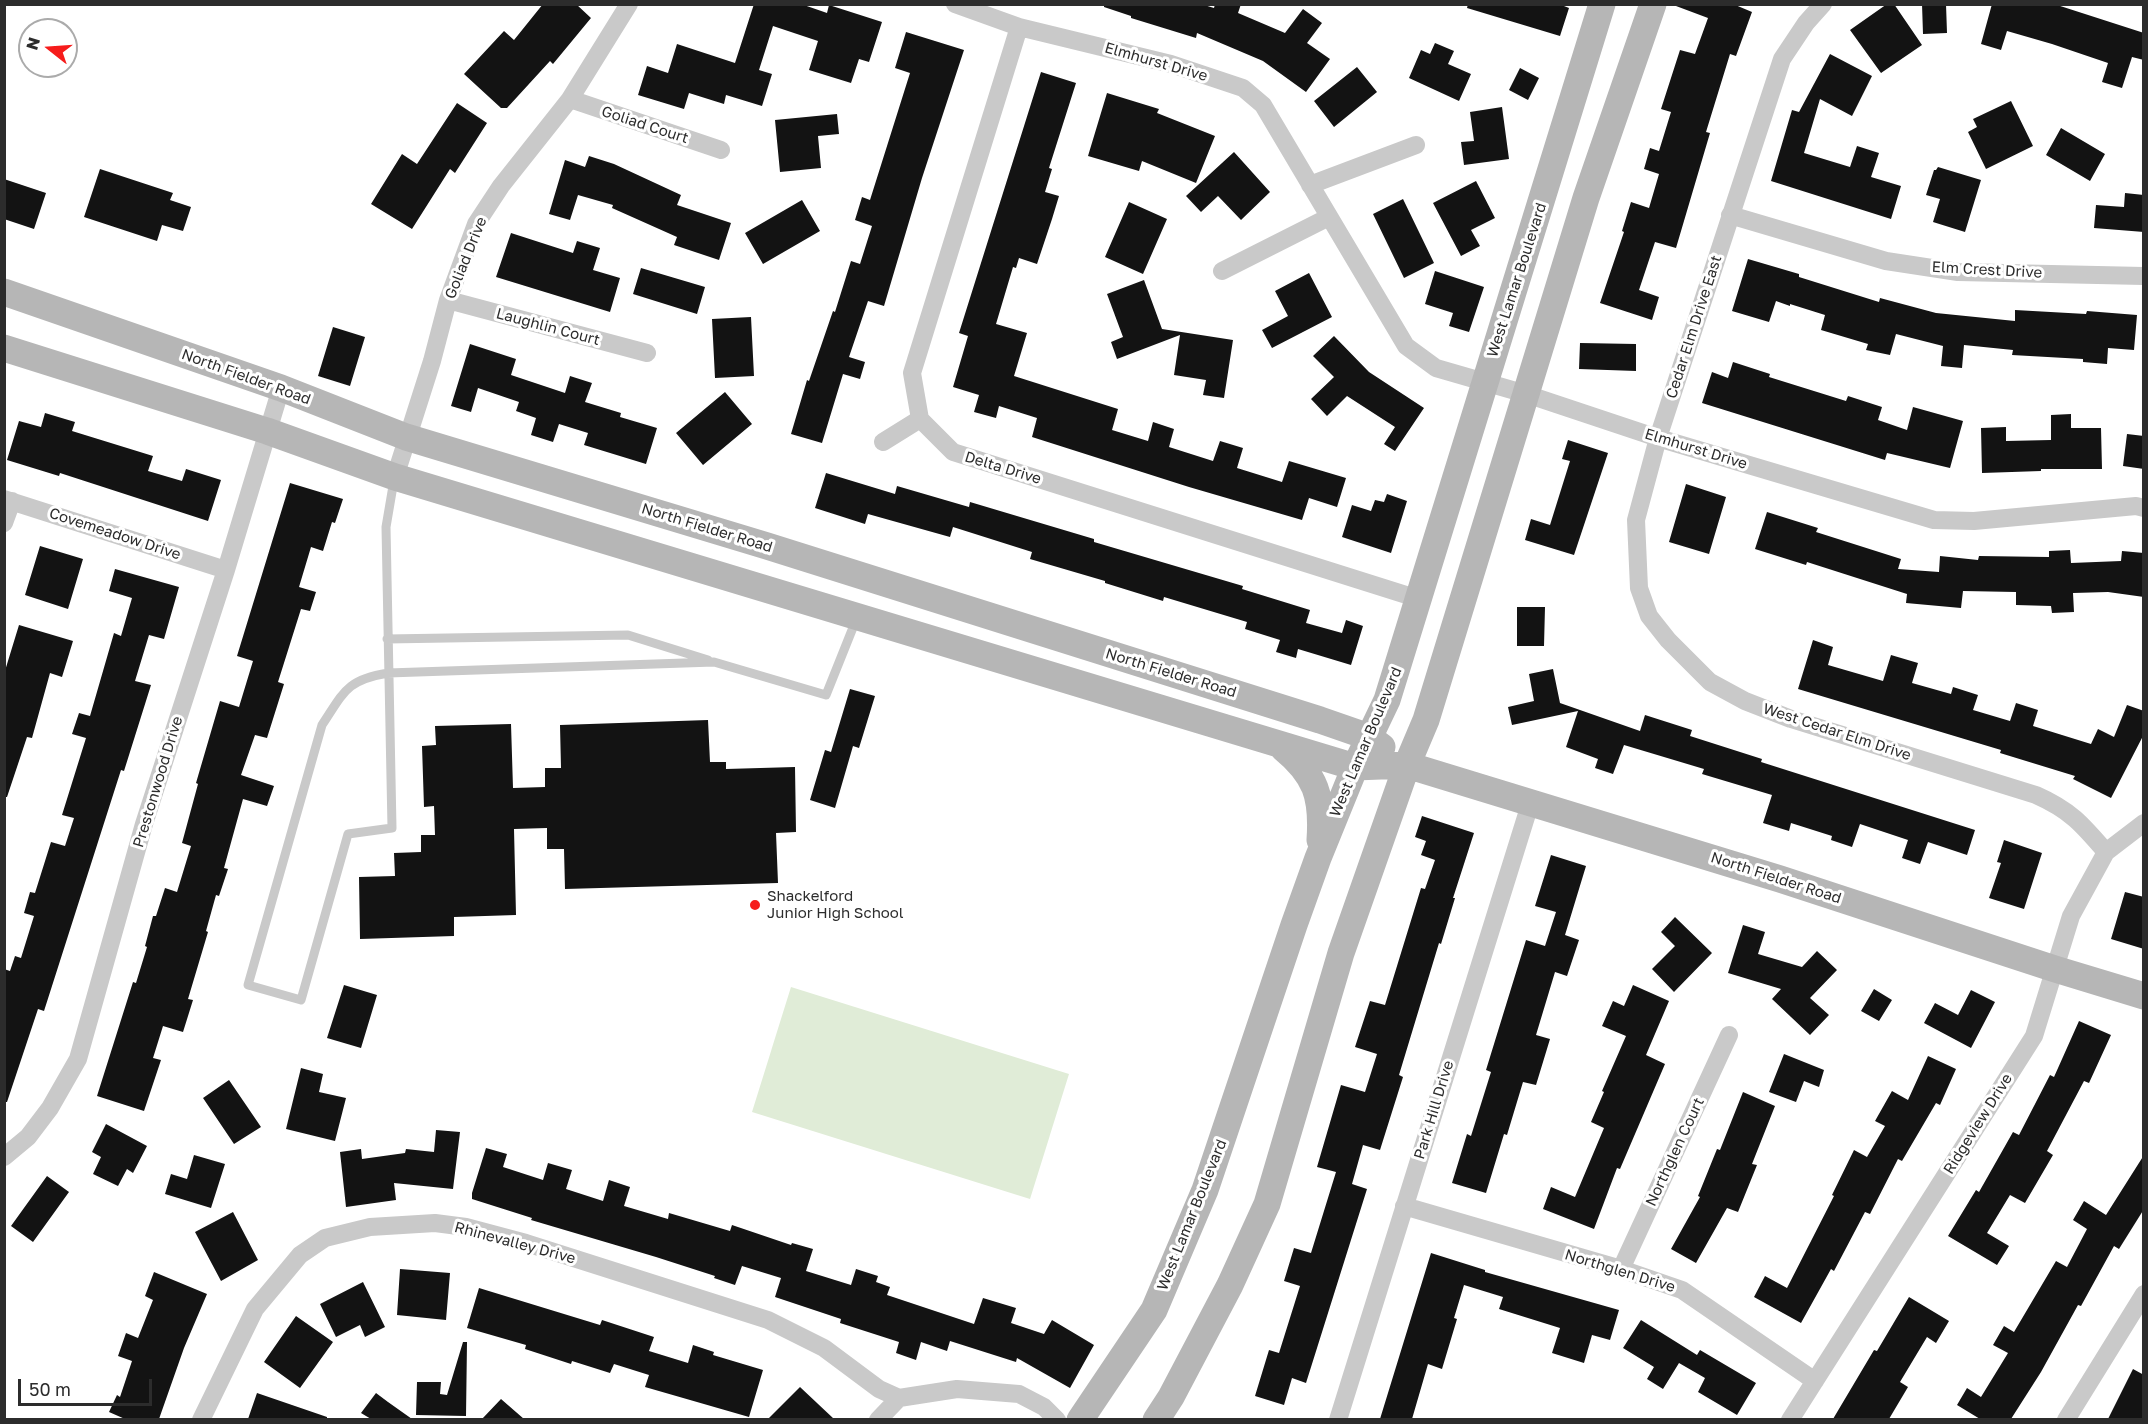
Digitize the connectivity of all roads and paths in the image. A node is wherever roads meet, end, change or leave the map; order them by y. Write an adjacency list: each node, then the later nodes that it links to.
1 (629, 4): 7 (street, Goliad Drive)
2 (955, 4): 6 (street, Elmhurst Drive)
3 (1602, 4): 19 (main road, West Lamar Boulevard)
4 (1653, 4): 21 (main road)
5 (1823, 4): 11 (street, Cedar Elm Drive East)
6 (1019, 27): 10 (street, Elmhurst Drive); 22 (street)
7 (570, 99): 9 (street, Goliad Court); 16 (street, Goliad Drive)
8 (1416, 146): 10 (street)
9 (721, 150)
10 (1310, 185): 12 (street, Elmhurst Drive)
11 (1730, 215): 14 (street, Elm Crest Drive); 25 (street, Cedar Elm Drive East)
12 (1329, 217): 13 (street); 19 (street, Elmhurst Drive)
13 (1222, 271)
14 (2144, 276)
15 (4, 292): 20 (main road, North Fielder Road)
16 (448, 300): 18 (street, Laughlin Court); 24 (street, Goliad Drive)
17 (4, 348): 23 (main road, North Fielder Road)
18 (647, 353)
19 (1484, 382): 21 (street, Elmhurst Drive); 33 (main road, West Lamar Boulevard)
20 (280, 388): 23 (street, Prestonwood Drive); 24 (main road, North Fielder Road)
21 (1526, 394): 25 (street, Elmhurst Drive); 40 (main road)
22 (920, 419): 26 (street); 33 (street, Delta Drive)
23 (267, 431): 27 (main road, North Fielder Road); 31 (street, Prestonwood Drive)
24 (406, 437): 27 (street, Goliad Drive); 32 (main road, North Fielder Road)
25 (1658, 438): 29 (street, Elmhurst Drive); 44 (street, West Cedar Elm Drive)
26 (883, 442)
27 (395, 477): 34 (main road, North Fielder Road); 35 (lane)
28 (8, 500): 30 (street); 31 (street, Covemeadow Drive)
29 (2144, 508)
30 (4, 524)
31 (226, 570): 49 (street, Prestonwood Drive)
32 (870, 578): 34 (main road); 38 (main road, North Fielder Road)
33 (1419, 599): 38 (main road, West Lamar Boulevard)
34 (856, 618): 36 (lane); 39 (main road, North Fielder Road)
35 (387, 639): 36 (lane); 37 (lane)
36 (714, 662): 37 (lane)
37 (388, 673): 37 (lane)
38 (1369, 737): 40 (main road, North Fielder Road); 41 (main road, West Lamar Boulevard)
39 (1279, 745): 41 (main road, North Fielder Road); 45 (main road)
40 (1407, 765): 41 (main road, North Fielder Road); 42 (main road, North Fielder Road); 59 (main road)
41 (1355, 767): 45 (main road, West Lamar Boulevard)
42 (1531, 801): 46 (main road, North Fielder Road); 50 (street, Park Hill Drive)
43 (2144, 824): 44 (street, Ridgeview Drive)
44 (2106, 852): 46 (street, Ridgeview Drive)
45 (1318, 858): 58 (main road, West Lamar Boulevard)
46 (2055, 969): 47 (main road, North Fielder Road); 53 (street, Ridgeview Drive)
47 (2144, 996)
48 (1729, 1035): 51 (street, Northglen Court)
49 (4, 1157)
50 (1404, 1206): 51 (street, Northglen Drive); 60 (street, Park Hill Drive)
51 (1621, 1269): 53 (street, Northglen Drive)
52 (2144, 1294): 62 (street)
53 (1815, 1381): 61 (street, Ridgeview Drive)
54 (899, 1398): 55 (street, Rhinevalley Drive); 56 (street); 57 (street)
55 (201, 1419)
56 (878, 1419)
57 (1057, 1419)
58 (1080, 1419)
59 (1156, 1419)
60 (1338, 1419)
61 (1790, 1419)
62 (2066, 1419)

